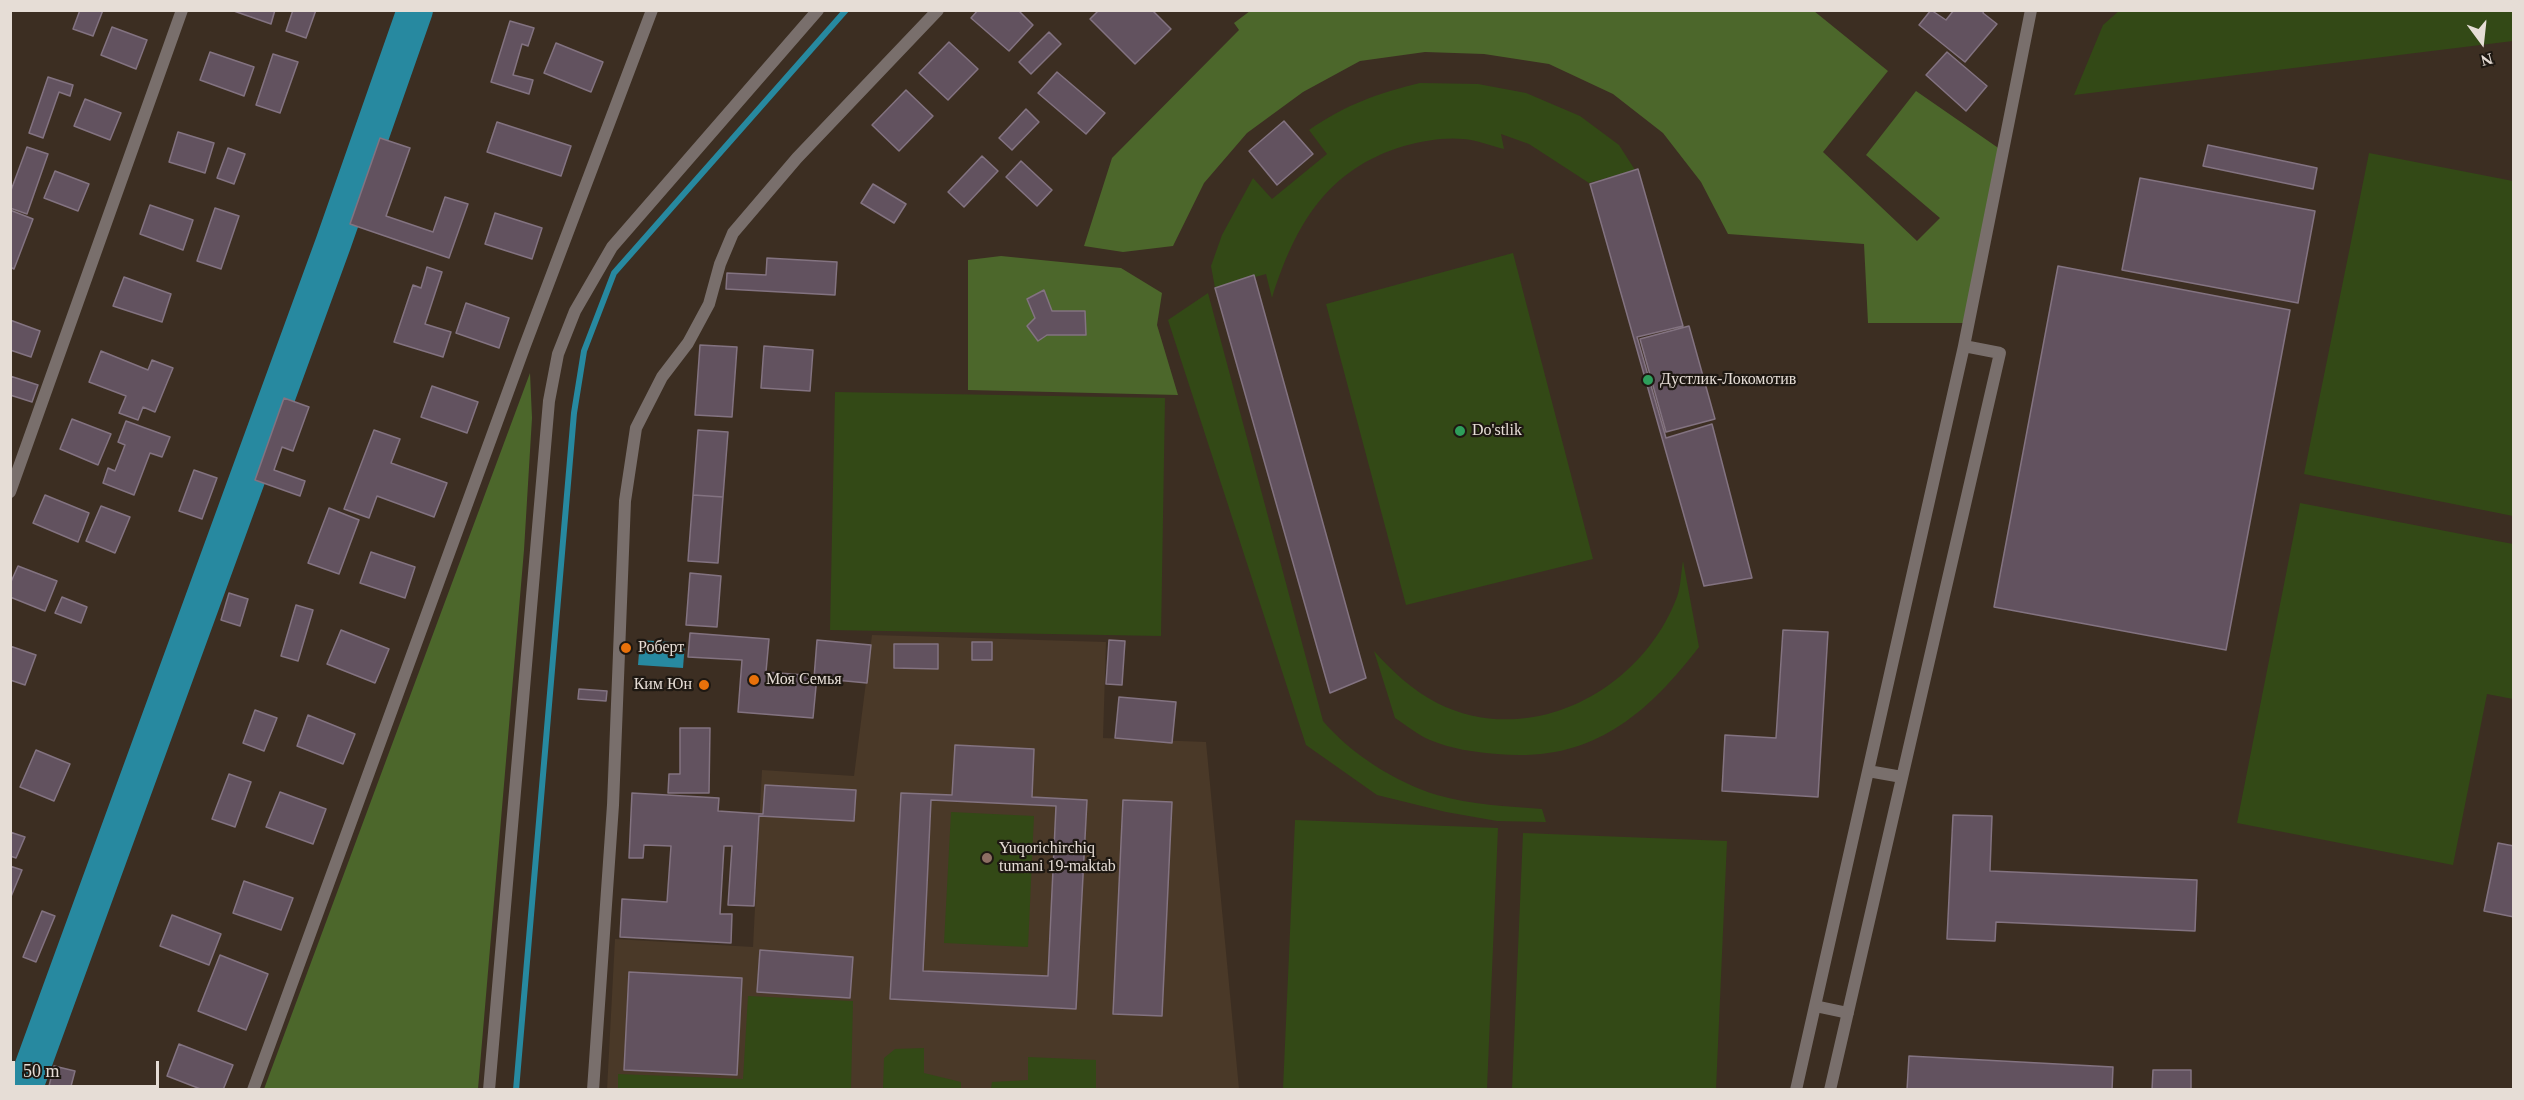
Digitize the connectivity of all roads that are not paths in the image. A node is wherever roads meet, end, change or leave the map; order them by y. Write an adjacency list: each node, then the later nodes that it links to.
1 (182, 10): 7 (street)
2 (651, 10): 12 (street)
3 (818, 10): 13 (street)
4 (938, 10): 14 (street)
5 (2031, 10): 6 (street)
6 (1964, 346): 8 (street); 9 (street)
7 (10, 492)
8 (1868, 771): 9 (street); 10 (street)
9 (1902, 777): 11 (street)
10 (1815, 1006): 11 (street); 15 (street)
11 (1848, 1013): 16 (street)
12 (254, 1089)
13 (489, 1089)
14 (593, 1089)
15 (1796, 1089)
16 (1830, 1089)

